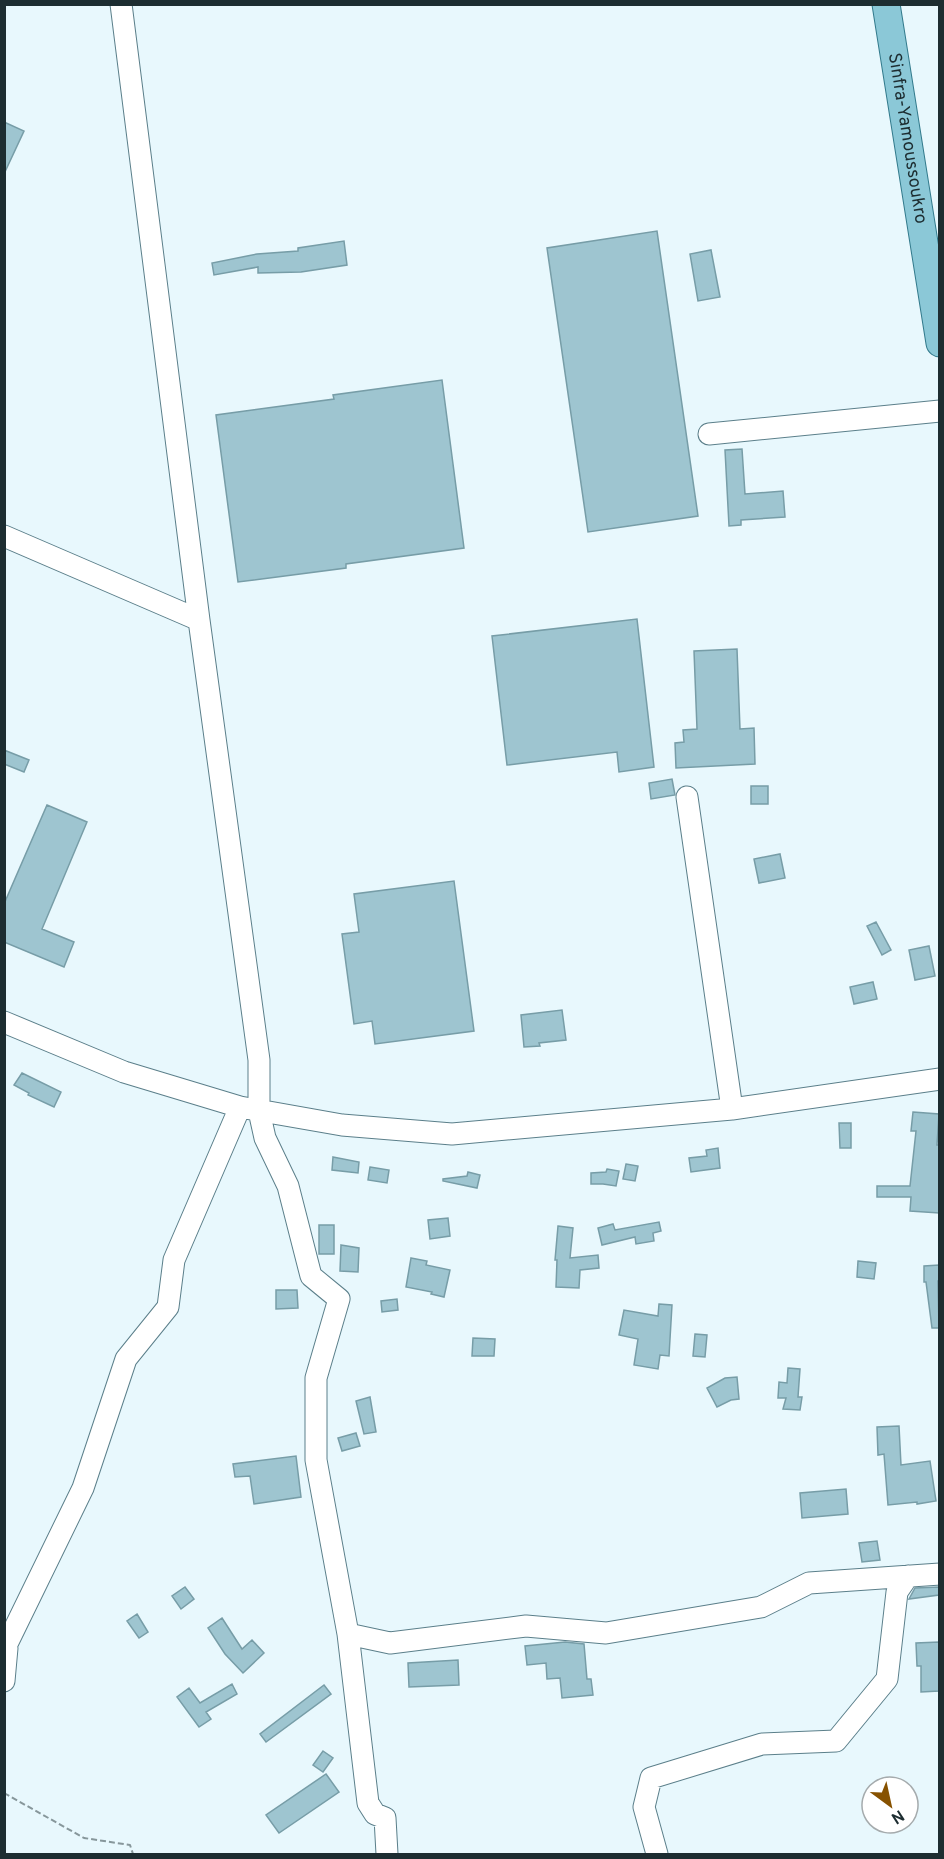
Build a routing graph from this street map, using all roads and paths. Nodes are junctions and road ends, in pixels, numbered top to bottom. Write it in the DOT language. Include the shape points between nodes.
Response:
graph roads {
  1 [pos="120,4"];
  2 [pos="885,4"];
  3 [pos="939,343"];
  4 [pos="939,411"];
  5 [pos="709,434"];
  6 [pos="4,536"];
  7 [pos="199,621"];
  8 [pos="687,797"];
  9 [pos="4,1022"];
  10 [pos="939,1079"];
  11 [pos="250,1109"];
  12 [pos="732,1109"];
  13 [pos="939,1574"];
  14 [pos="908,1576"];
  15 [pos="348,1634"];
  16 [pos="6,1649"];
  17 [pos="4,1681"];
  18 [pos="4,1793"];
  19 [pos="133,1854"];
  20 [pos="387,1854"];
  21 [pos="657,1854"];
  1 -- 7 [label="street"];
  2 -- 3 [label="main road, Sinfra-Yamoussoukro"];
  4 -- 5 [label="street"];
  6 -- 7 [label="street"];
  7 -- 11 [label="street" via="259,1060"];
  8 -- 12 [label="street"];
  9 -- 11 [label="street" via="124,1072"];
  10 -- 12 [label="street"];
  11 -- 12 [label="street" via="342,1125 452,1134"];
  11 -- 15 [label="street" via="288,1186 312,1276 339,1299 315,1378 316,1460"];
  11 -- 16 [label="street" via="174,1260 168,1307 126,1359 83,1488"];
  13 -- 14 [label="street"];
  14 -- 15 [label="street" via="809,1583 761,1607 606,1633 526,1626 390,1643"];
  14 -- 21 [label="street" via="897,1592 887,1679 836,1741 762,1744 651,1778 644,1807"];
  15 -- 20 [label="street" via="368,1803 375,1814 385,1818"];
  16 -- 17 [label="street"];
  18 -- 19 [label="path" via="84,1838 130,1845"];
}
